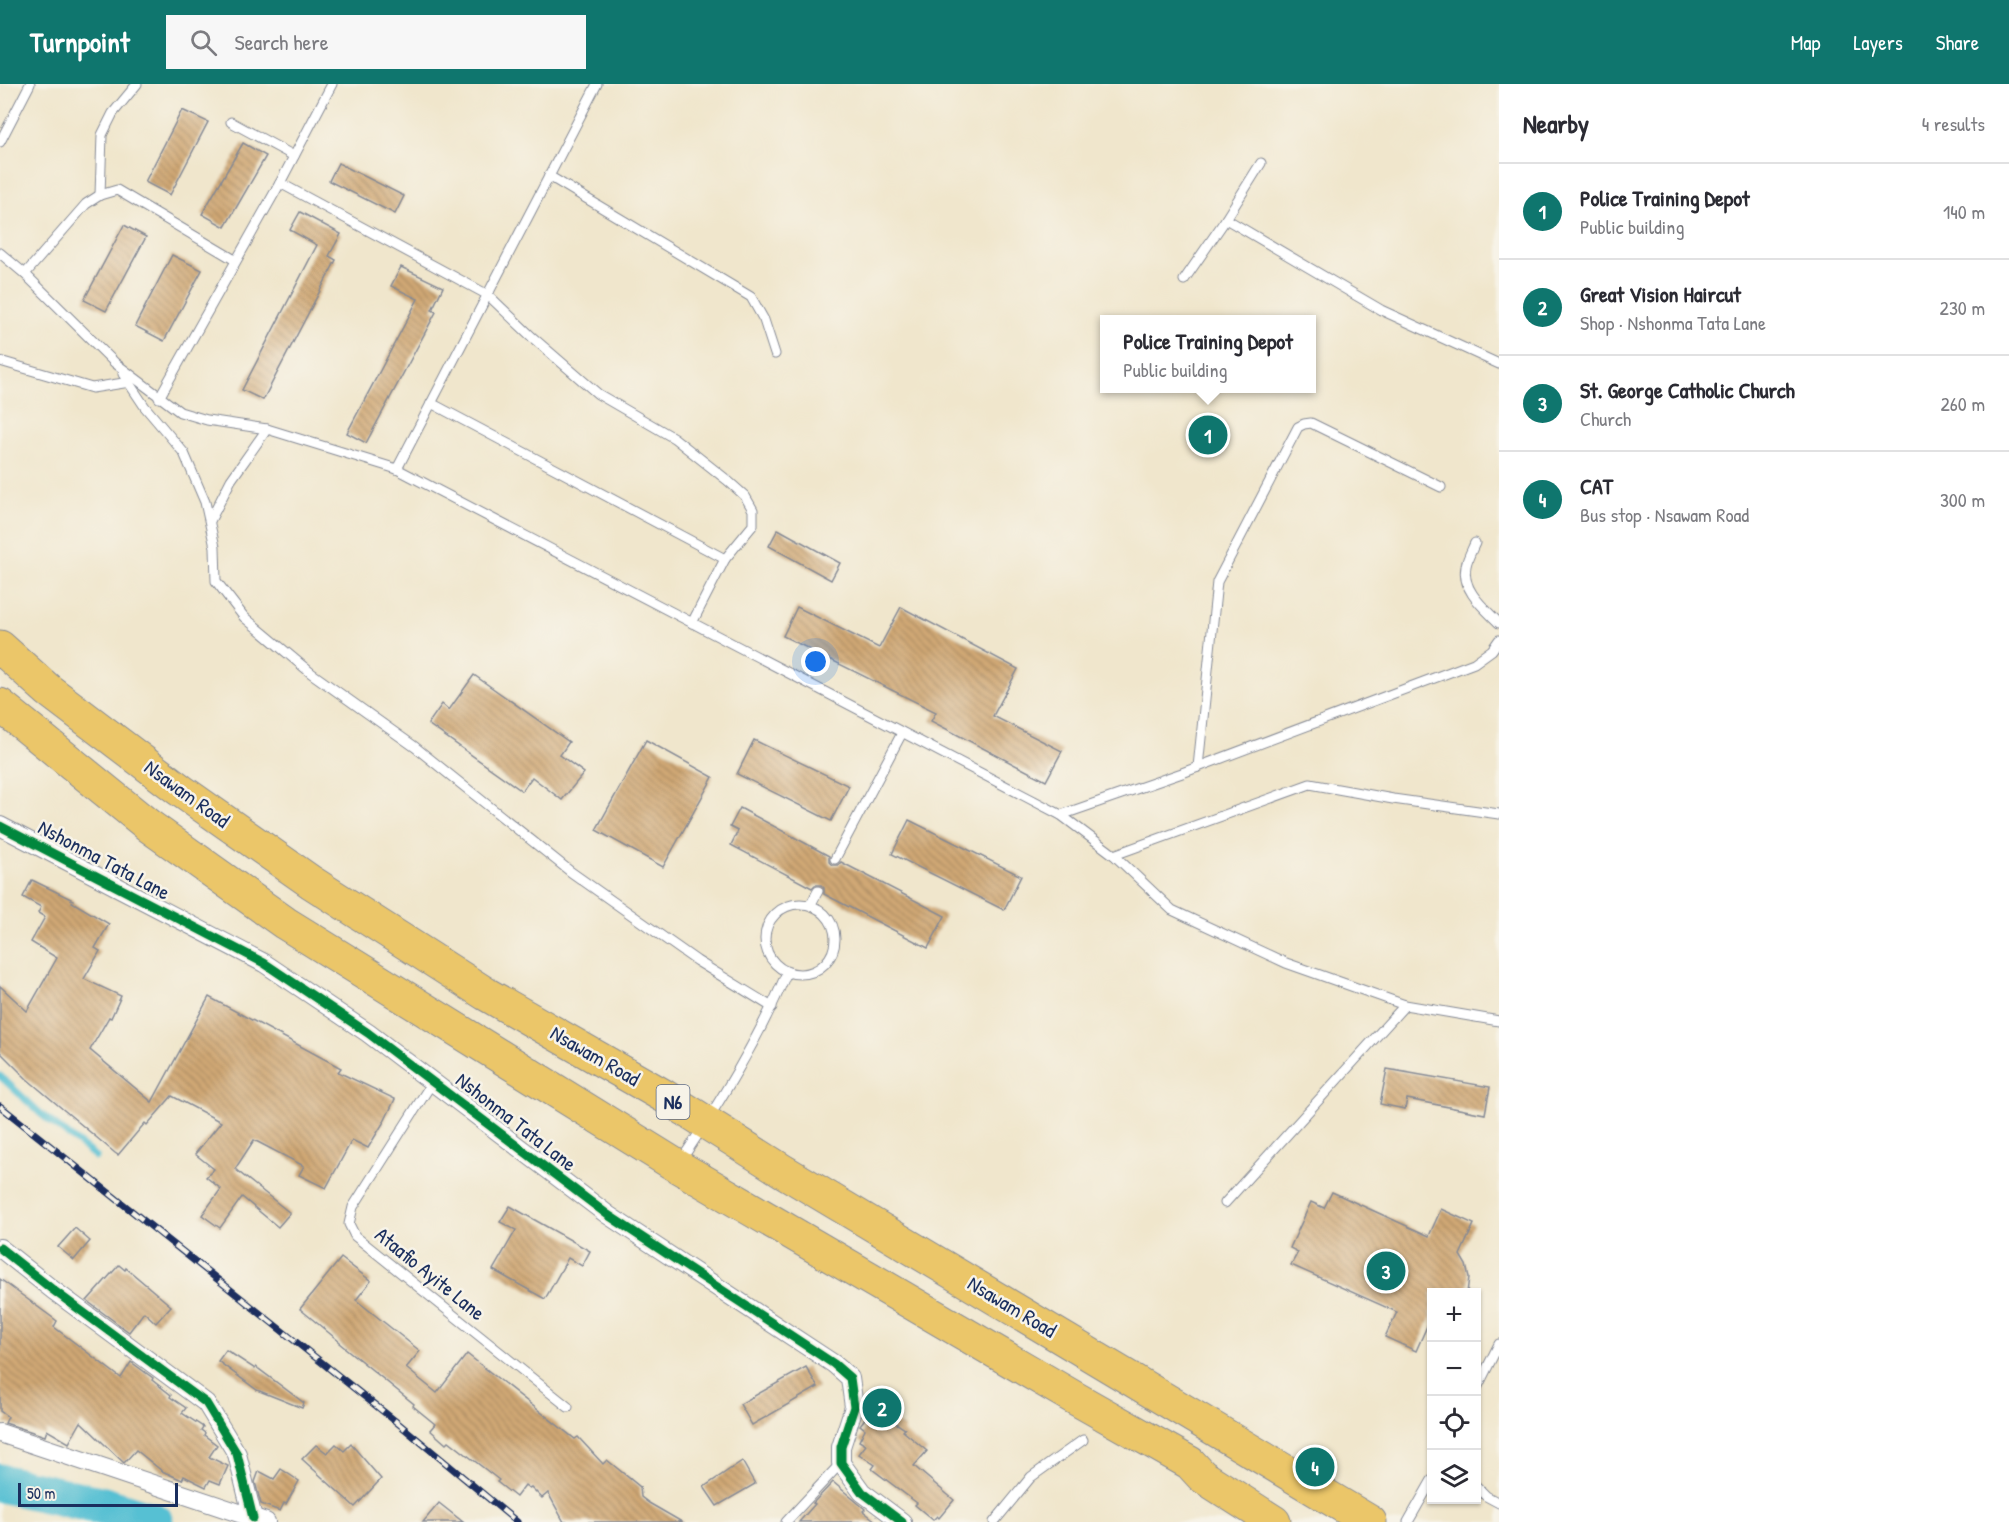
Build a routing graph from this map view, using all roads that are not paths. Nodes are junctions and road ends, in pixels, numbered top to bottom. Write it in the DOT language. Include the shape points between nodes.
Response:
graph roads {
  1 [pos="30,84"];
  2 [pos="137,84"];
  3 [pos="332,84"];
  4 [pos="597,84"];
  5 [pos="231,122"];
  6 [pos="0,142"];
  7 [pos="294,156"];
  8 [pos="1261,163"];
  9 [pos="549,176"];
  10 [pos="280,183"];
  11 [pos="100,195"];
  12 [pos="1226,219"];
  13 [pos="0,253"];
  14 [pos="235,260"];
  15 [pos="25,274"];
  16 [pos="1184,280"];
  17 [pos="488,295"];
  18 [pos="775,354"];
  19 [pos="0,361"];
  20 [pos="115,363"];
  21 [pos="1499,364"];
  22 [pos="130,382"];
  23 [pos="159,398"];
  24 [pos="431,403"];
  25 [pos="267,429"];
  26 [pos="397,469"];
  27 [pos="1441,487"];
  28 [pos="210,521"];
  29 [pos="1475,543"];
  30 [pos="725,559"];
  31 [pos="692,623"];
  32 [pos="1499,623"];
  33 [pos="1499,640"];
  34 [pos="0,647"];
  35 [pos="0,705"];
  36 [pos="902,733"];
  37 [pos="1198,767"];
  38 [pos="1499,814"];
  39 [pos="1061,816"];
  40 [pos="0,826"];
  41 [pos="1114,855"];
  42 [pos="836,859"];
  43 [pos="818,891"];
  44 [pos="811,904"];
  45 [pos="787,972"];
  46 [pos="1405,1005"];
  47 [pos="772,1007"];
  48 [pos="1499,1021"];
  49 [pos="434,1081"];
  50 [pos="706,1122"];
  51 [pos="677,1166"];
  52 [pos="1225,1203"];
  53 [pos="0,1248"];
  54 [pos="1499,1344"];
  55 [pos="1481,1380"];
  56 [pos="568,1407"];
  57 [pos="0,1433"];
  58 [pos="1083,1440"];
  59 [pos="841,1463"];
  60 [pos="1427,1487"];
  61 [pos="1481,1491"];
  62 [pos="1499,1503"];
  63 [pos="260,1520"];
  64 [pos="786,1522"];
  65 [pos="902,1522"];
  66 [pos="994,1522"];
  67 [pos="1274,1522"];
  68 [pos="1370,1522"];
  69 [pos="1408,1522"];
  1 -- 6 [label="lane"];
  2 -- 11 [label="lane" via="112,113 102,135"];
  3 -- 7 [label="lane"];
  4 -- 9 [label="lane"];
  5 -- 7 [label="lane"];
  7 -- 10 [label="lane"];
  8 -- 12 [label="lane"];
  9 -- 17 [label="lane"];
  9 -- 18 [label="lane" via="751,297 764,320"];
  10 -- 14 [label="lane"];
  10 -- 17 [label="lane"];
  11 -- 14 [label="lane" via="117,190"];
  11 -- 15 [label="lane" via="86,204"];
  12 -- 16 [label="lane"];
  12 -- 21 [label="lane" via="1381,310"];
  13 -- 15 [label="lane"];
  14 -- 23 [label="lane"];
  15 -- 20 [label="lane"];
  17 -- 24 [label="lane"];
  17 -- 30 [label="lane" via="597,394 674,438 745,496 753,510 753,525"];
  19 -- 22 [label="lane" via="92,388"];
  20 -- 22 [label="lane"];
  20 -- 23 [label="lane"];
  22 -- 28 [label="lane" via="145,407 184,453 206,502"];
  23 -- 25 [label="lane" via="180,412 207,420"];
  24 -- 26 [label="lane"];
  24 -- 30 [label="lane"];
  25 -- 26 [label="lane"];
  25 -- 28 [label="lane" via="231,480"];
  26 -- 31 [label="lane"];
  27 -- 37 [label="lane" via="1311,423 1298,427 1217,582"];
  28 -- 47 [label="lane" via="216,581 244,616 311,673 415,747 571,872 698,962"];
  29 -- 32 [label="lane" via="1466,566 1467,585"];
  30 -- 31 [label="lane"];
  31 -- 36 [label="lane"];
  33 -- 37 [label="lane" via="1474,663"];
  34 -- 50 [label="highway, Nsawam Road / N6" via="48,690 180,790 311,882 486,993"];
  35 -- 51 [label="highway, N6" via="149,826 285,923"];
  36 -- 39 [label="lane"];
  36 -- 42 [label="lane"];
  37 -- 39 [label="lane"];
  38 -- 41 [label="lane" via="1310,784"];
  39 -- 41 [label="lane"];
  40 -- 49 [label="street, Nshonma Tata Lane" via="264,963"];
  41 -- 46 [label="lane" via="1172,910 1286,963"];
  43 -- 44 [label="lane"];
  44 -- 45 [label="lane" via="781,909 770,920 765,935 766,951 774,964"];
  44 -- 45 [label="lane" via="827,915 836,932 835,951 824,967 806,975"];
  45 -- 47 [label="lane"];
  46 -- 48 [label="lane"];
  46 -- 52 [label="lane"];
  47 -- 50 [label="lane"];
  49 -- 56 [label="lane, Ataafio Ayite Lane" via="353,1207 349,1224 355,1236"];
  49 -- 59 [label="street, Nshonma Tata Lane" via="608,1215 850,1378 854,1407 841,1447"];
  50 -- 51 [label="lane"];
  50 -- 68 [label="highway, Nsawam Road / N6"];
  51 -- 67 [label="highway, N6" via="1190,1462 1202,1476"];
  53 -- 63 [label="street" via="206,1403 237,1454"];
  54 -- 55 [label="lane"];
  57 -- 63 [label="street"];
  58 -- 66 [label="lane" via="1031,1477"];
  59 -- 64 [label="lane"];
  59 -- 65 [label="street" via="862,1492"];
  60 -- 69 [label="lane"];
  61 -- 62 [label="lane"];
}
